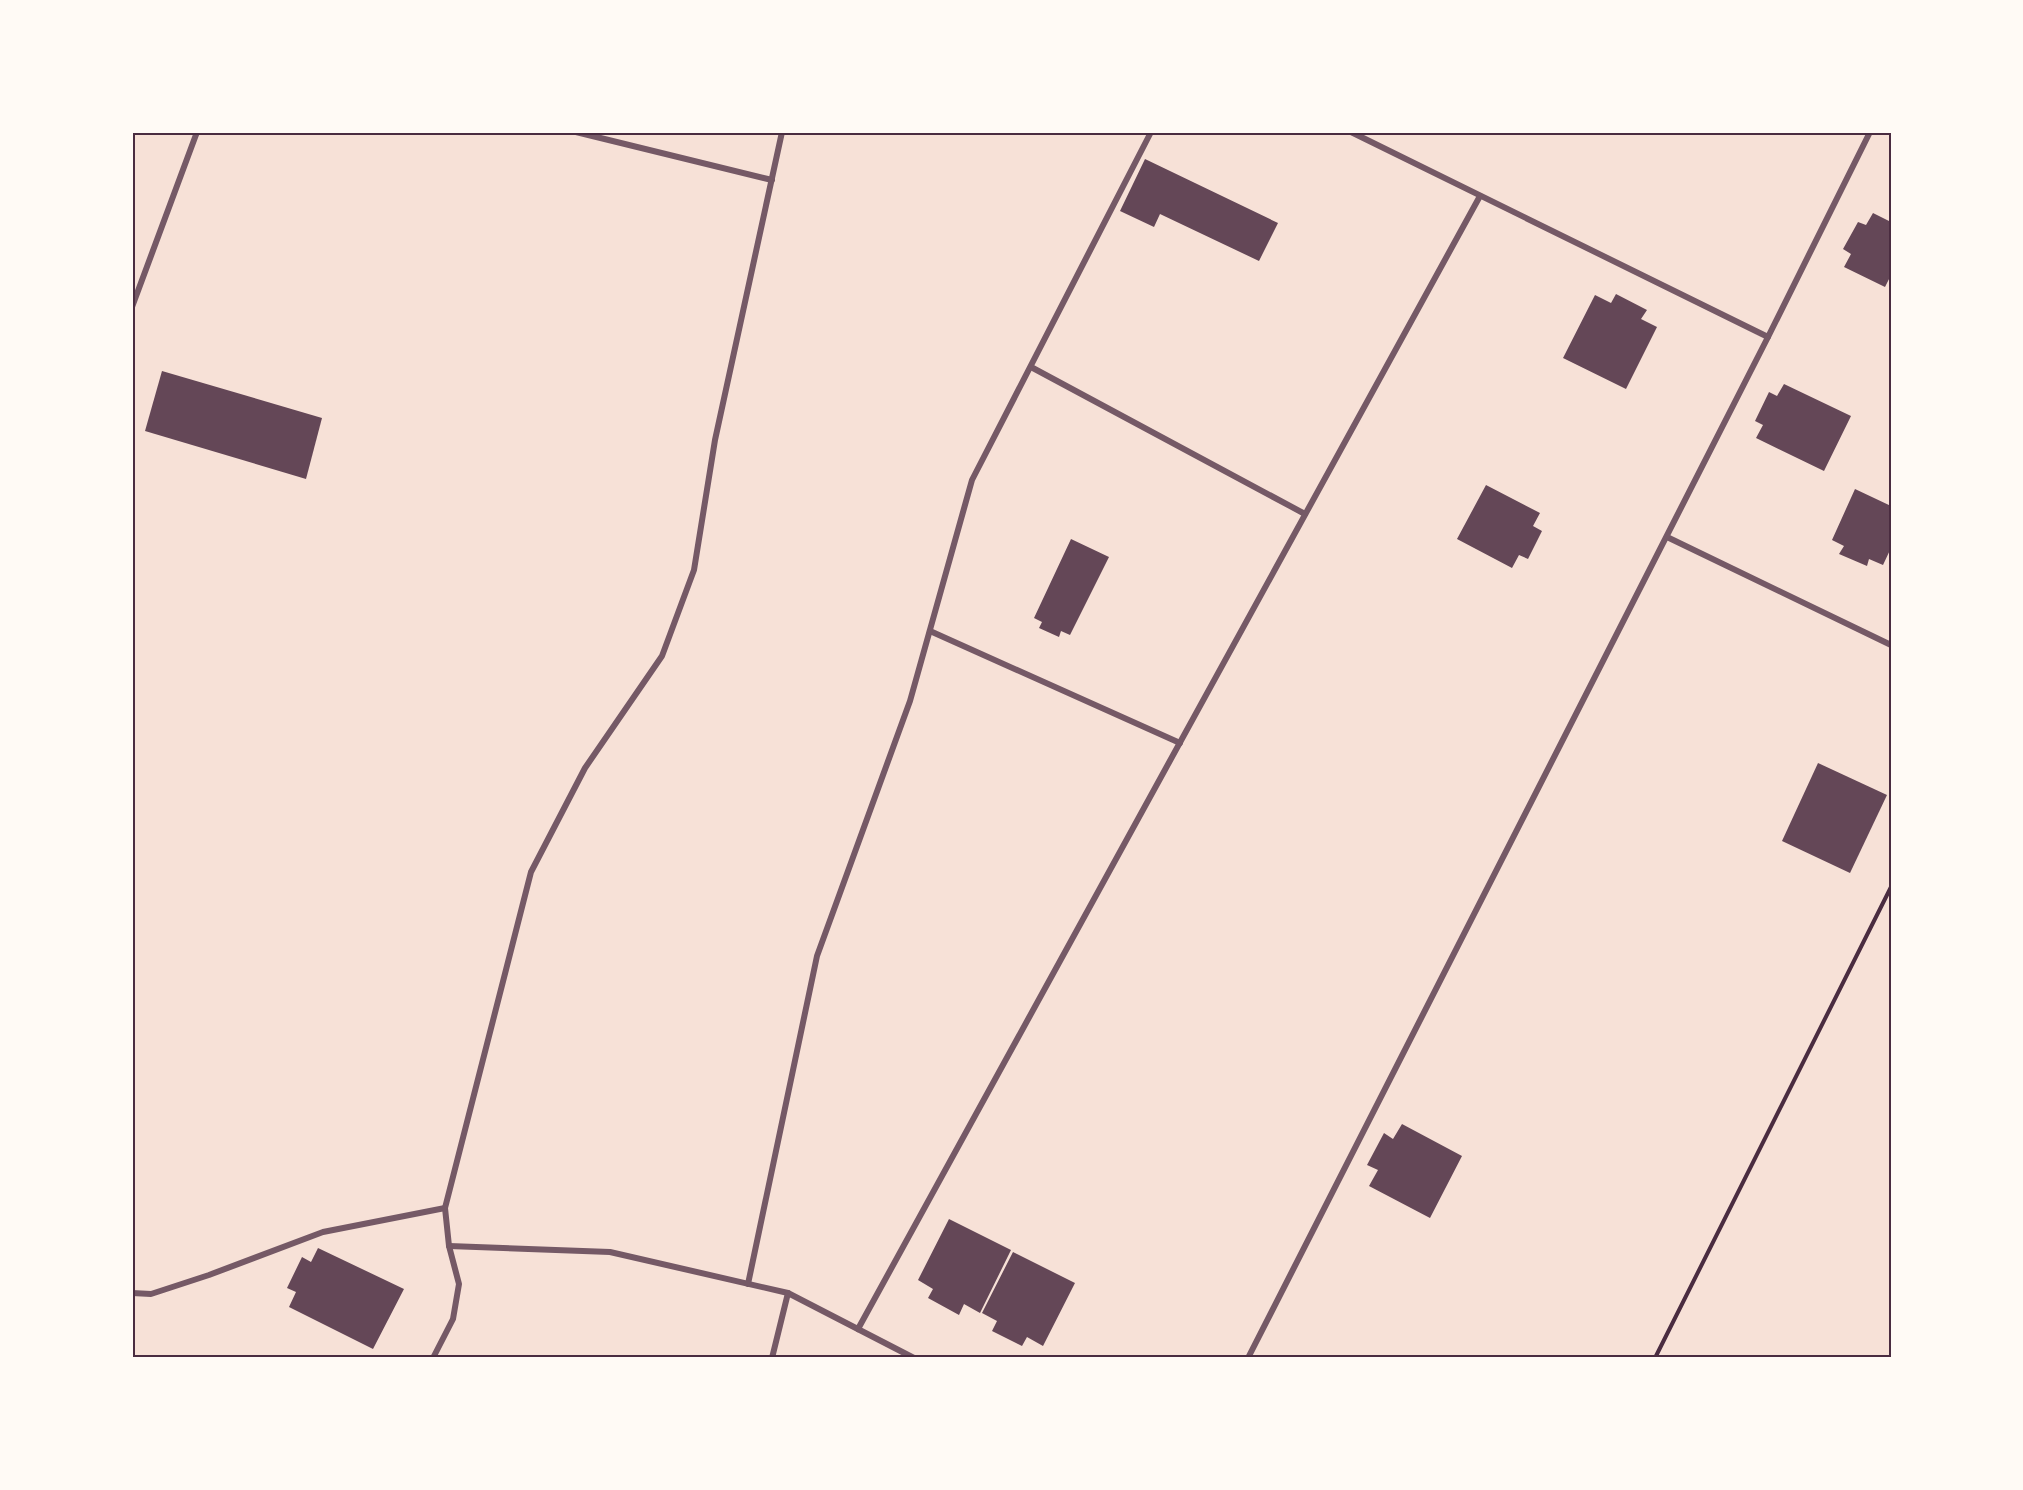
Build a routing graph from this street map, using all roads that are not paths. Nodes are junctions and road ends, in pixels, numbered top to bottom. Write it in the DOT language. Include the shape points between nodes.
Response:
graph roads {
  1 [pos="197,132"];
  2 [pos="576,132"];
  3 [pos="783,132"];
  4 [pos="1152,132"];
  5 [pos="1351,132"];
  6 [pos="1870,132"];
  7 [pos="772,180"];
  8 [pos="1480,196"];
  9 [pos="132,307"];
  10 [pos="1768,337"];
  11 [pos="1031,367"];
  12 [pos="1305,514"];
  13 [pos="1666,537"];
  14 [pos="930,631"];
  15 [pos="1891,645"];
  16 [pos="1180,743"];
  17 [pos="445,1208"];
  18 [pos="449,1246"];
  19 [pos="748,1284"];
  20 [pos="132,1293"];
  21 [pos="788,1293"];
  22 [pos="858,1329"];
  23 [pos="433,1358"];
  24 [pos="772,1358"];
  25 [pos="914,1358"];
  26 [pos="1248,1358"];
  1 -- 9 [label="street"];
  2 -- 7 [label="street"];
  3 -- 7 [label="street"];
  4 -- 11 [label="street"];
  5 -- 8 [label="street"];
  6 -- 10 [label="street"];
  7 -- 17 [label="street" via="715,440 694,570 662,656 585,768 531,872"];
  8 -- 10 [label="street"];
  8 -- 12 [label="street"];
  10 -- 13 [label="street"];
  11 -- 12 [label="street"];
  11 -- 14 [label="street" via="972,480"];
  12 -- 16 [label="street"];
  13 -- 15 [label="street"];
  13 -- 26 [label="street"];
  14 -- 16 [label="street"];
  14 -- 19 [label="street" via="910,701 818,956"];
  16 -- 22 [label="street"];
  17 -- 18 [label="street"];
  17 -- 20 [label="street" via="323,1232 151,1294"];
  18 -- 19 [label="street" via="610,1252"];
  18 -- 23 [label="street" via="459,1284 453,1319"];
  19 -- 21 [label="street"];
  21 -- 22 [label="street"];
  21 -- 24 [label="street"];
  22 -- 25 [label="street"];
}
